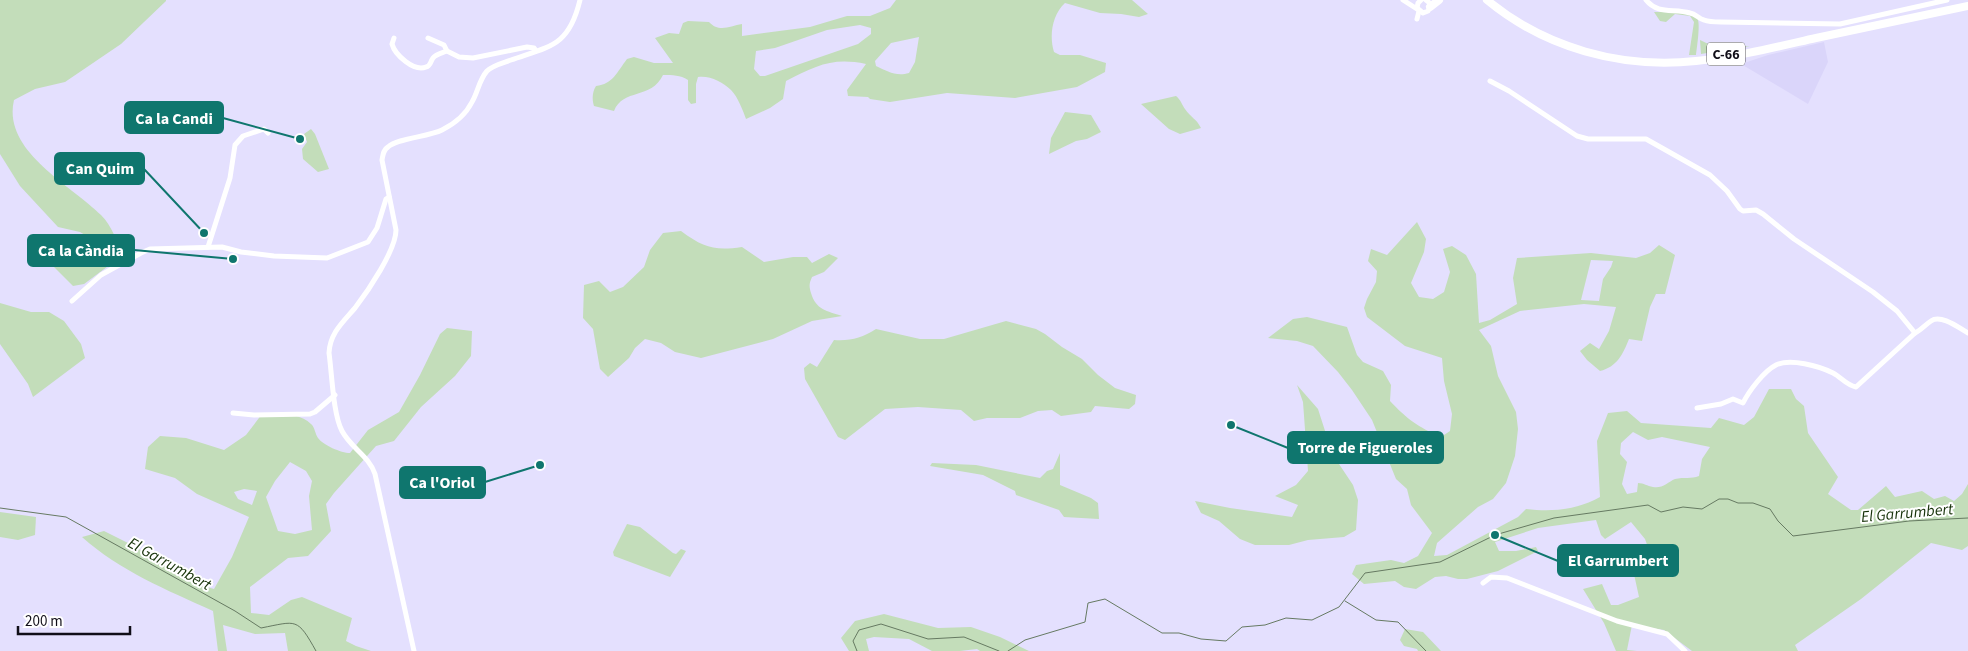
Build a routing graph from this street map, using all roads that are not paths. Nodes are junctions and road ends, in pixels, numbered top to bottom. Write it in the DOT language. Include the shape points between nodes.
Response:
graph roads {
  1 [pos="580,0"];
  2 [pos="1403,0"];
  3 [pos="1439,0"];
  4 [pos="1481,0"];
  5 [pos="1487,0"];
  6 [pos="1493,0"];
  7 [pos="1646,0"];
  8 [pos="1947,0"];
  9 [pos="1420,1"];
  10 [pos="1968,2"];
  11 [pos="1409,3"];
  12 [pos="1968,6"];
  13 [pos="1427,7"];
  14 [pos="1418,10"];
  15 [pos="1500,11"];
  16 [pos="394,38"];
  17 [pos="428,38"];
  18 [pos="536,51"];
  19 [pos="449,52"];
  20 [pos="1490,81"];
  21 [pos="268,133"];
  22 [pos="389,197"];
  23 [pos="208,246"];
  24 [pos="72,301"];
  25 [pos="1914,333"];
  26 [pos="1968,333"];
  27 [pos="335,395"];
  28 [pos="1697,408"];
  29 [pos="233,413"];
  30 [pos="1483,583"];
  31 [pos="414,651"];
  32 [pos="1685,651"];
  1 -- 18 [label="street" via="566,36"];
  2 -- 11 [label="street"];
  3 -- 13 [label="highway"];
  4 -- 15 [label="highway"];
  5 -- 15 [label="highway, C-66"];
  6 -- 10 [label="highway, C-66" via="1526,23 1563,41 1610,54 1662,60 1726,54"];
  7 -- 8 [label="street" via="1655,9 1683,11 1704,20 1840,24"];
  9 -- 11 [label="street"];
  9 -- 14 [label="street"];
  11 -- 14 [label="street"];
  12 -- 15 [label="highway, C-66" via="1726,57 1662,63 1609,58 1574,48 1534,32"];
  13 -- 14 [label="street"];
  13 -- 14 [label="street" via="1419,20"];
  16 -- 19 [label="street" via="392,44 397,56 420,68 426,68 434,57"];
  17 -- 19 [label="street" via="444,45"];
  18 -- 19 [label="street" via="527,47 466,58"];
  18 -- 22 [label="street" via="488,70 467,111 443,130 387,147 382,160"];
  20 -- 25 [label="street" via="1577,136 1646,140 1710,175 1743,211 1756,210 1873,292 1897,312"];
  21 -- 23 [label="street" via="264,129 243,136 236,145 230,178"];
  22 -- 23 [label="street" via="368,242 327,258 274,256"];
  22 -- 27 [label="street" via="396,230 393,246 330,343"];
  23 -- 24 [label="street" via="164,248 140,253 101,274"];
  25 -- 26 [label="street" via="1936,319"];
  25 -- 28 [label="street" via="1856,387 1832,372 1791,362 1777,364 1751,390 1743,403 1733,399"];
  27 -- 29 [label="street" via="310,414"];
  27 -- 31 [label="street" via="341,429 372,465 375,474"];
  30 -- 32 [label="street" via="1491,577 1507,578 1617,621 1667,634"];
}
